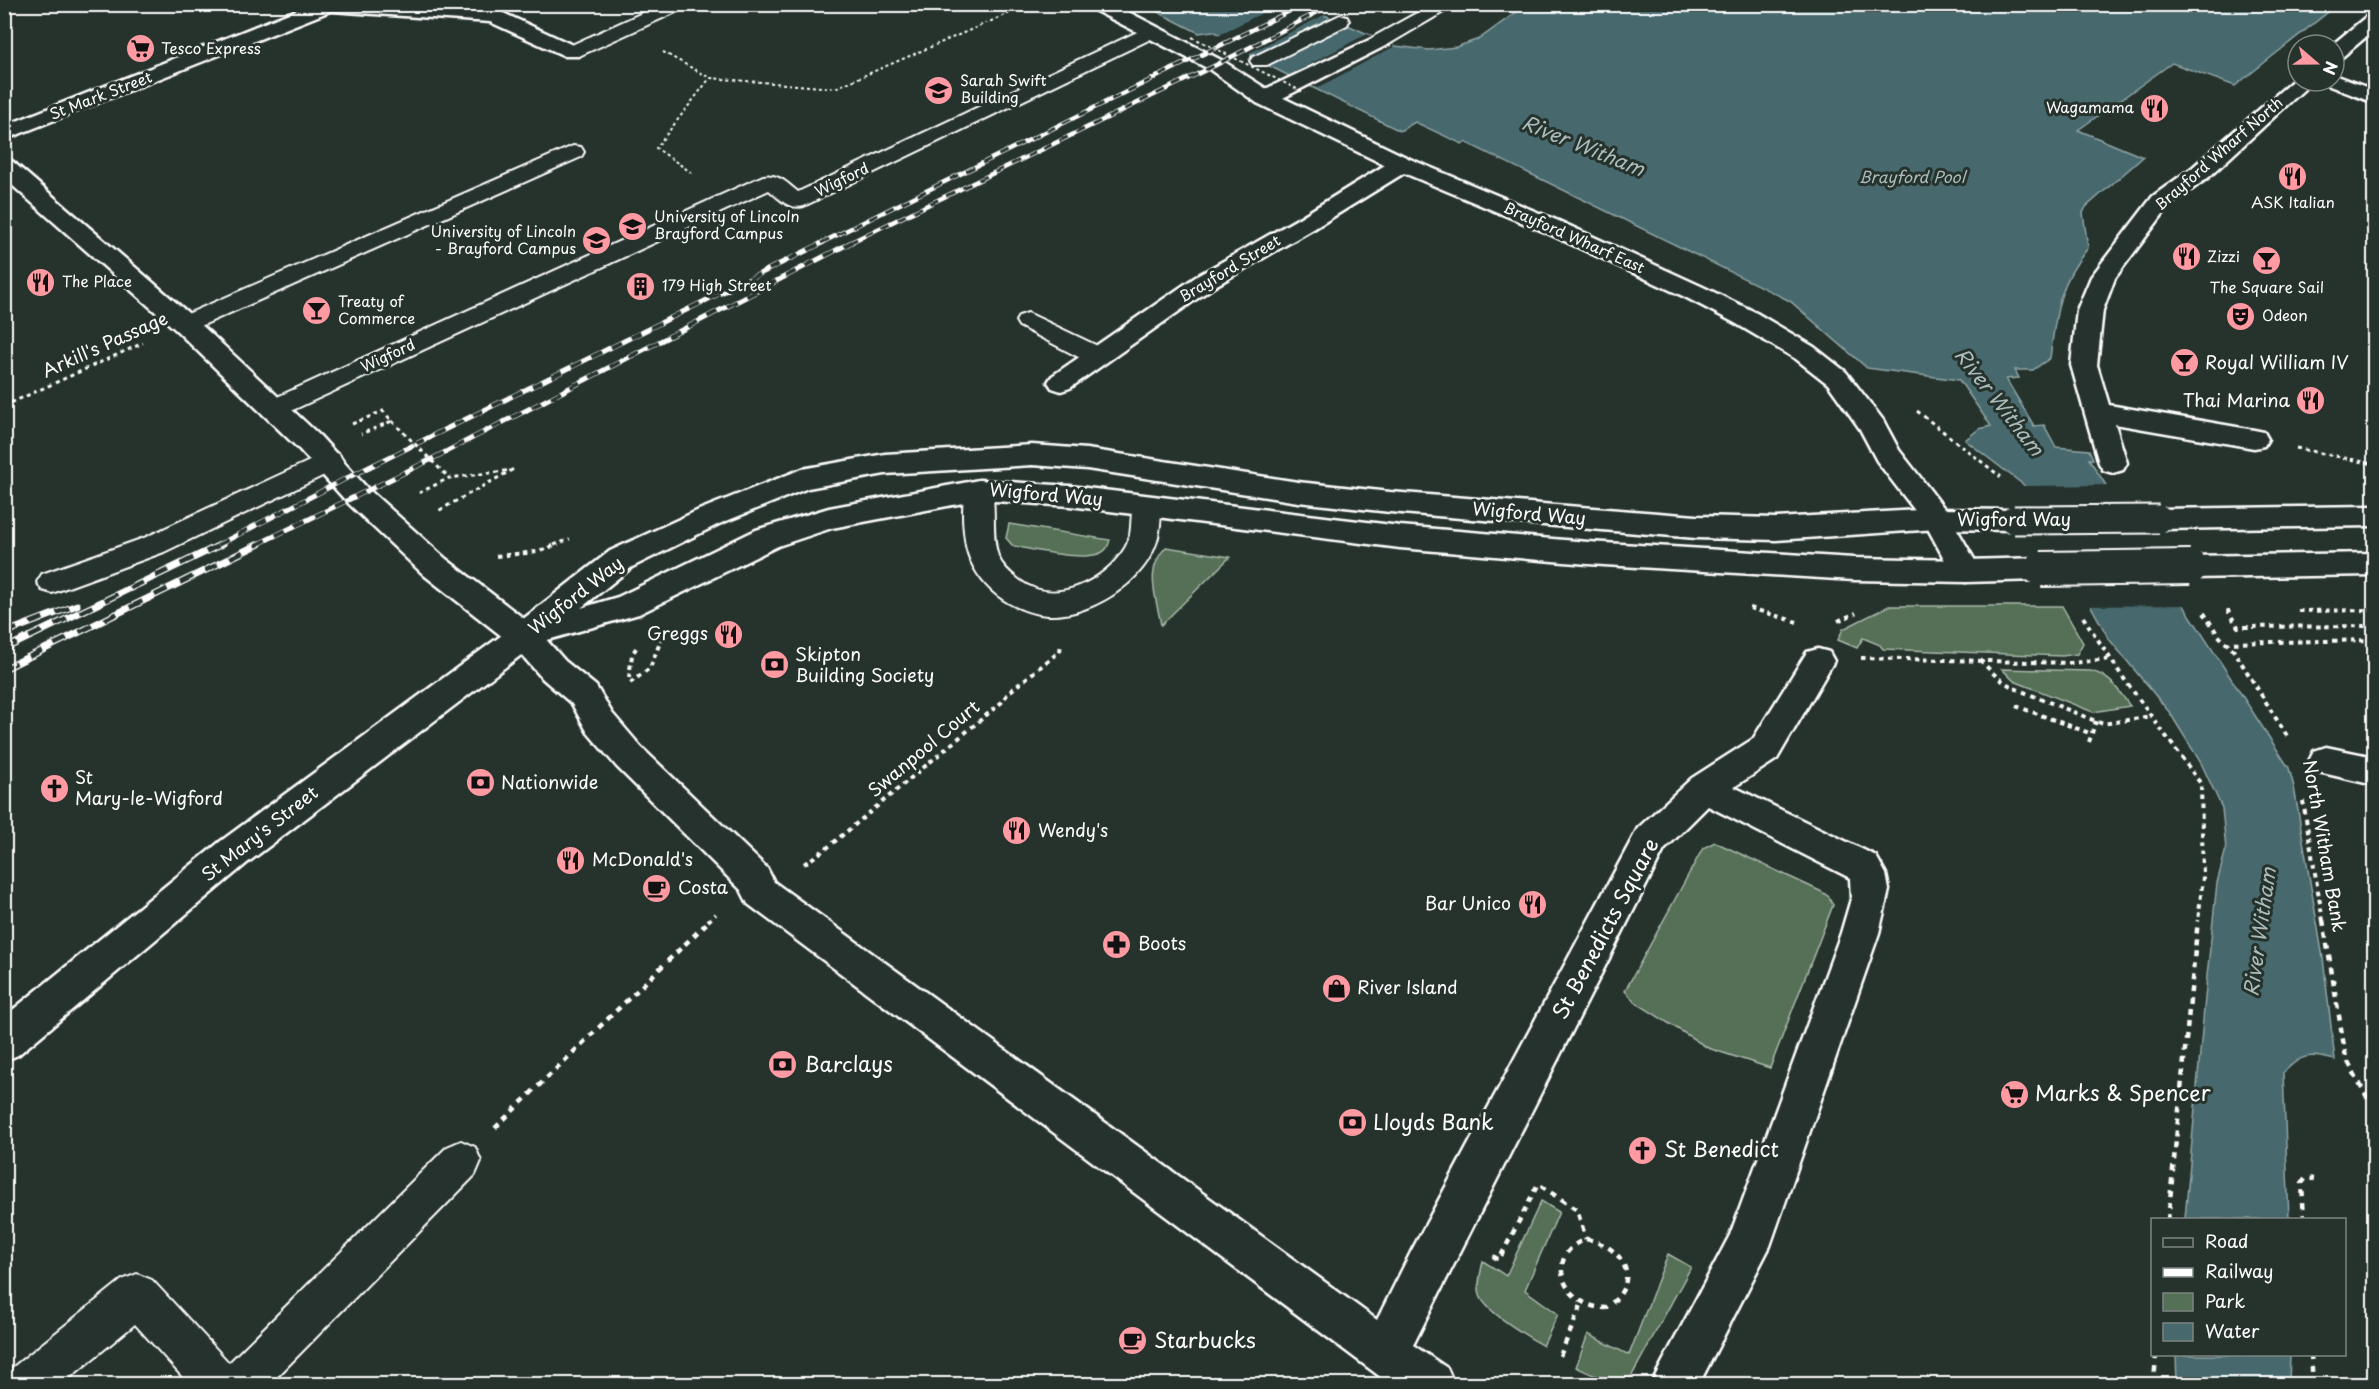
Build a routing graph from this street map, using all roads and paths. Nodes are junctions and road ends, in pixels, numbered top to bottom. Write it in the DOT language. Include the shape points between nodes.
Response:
graph roads {
  1 [pos="678,4"];
  2 [pos="1031,4"];
  3 [pos="1097,4"];
  4 [pos="1448,4"];
  5 [pos="331,5"];
  6 [pos="2374,20"];
  7 [pos="1340,21"];
  8 [pos="622,29"];
  9 [pos="1150,32"];
  10 [pos="1192,37"];
  11 [pos="1382,40"];
  12 [pos="2346,44"];
  13 [pos="572,52"];
  14 [pos="1260,61"];
  15 [pos="710,78"];
  16 [pos="2346,86"];
  17 [pos="1303,87"];
  18 [pos="2290,93"];
  19 [pos="2374,97"];
  20 [pos="1265,98"];
  21 [pos="4,134"];
  22 [pos="573,152"];
  23 [pos="1402,164"];
  24 [pos="4,166"];
  25 [pos="730,200"];
  26 [pos="1028,321"];
  27 [pos="185,324"];
  28 [pos="1097,356"];
  29 [pos="1061,382"];
  30 [pos="4,406"];
  31 [pos="273,409"];
  32 [pos="2100,412"];
  33 [pos="392,421"];
  34 [pos="2254,439"];
  35 [pos="329,461"];
  36 [pos="2113,463"];
  37 [pos="2374,464"];
  38 [pos="979,489"];
  39 [pos="1146,506"];
  40 [pos="2374,516"];
  41 [pos="1937,519"];
  42 [pos="398,533"];
  43 [pos="571,539"];
  44 [pos="513,553"];
  45 [pos="2374,564"];
  46 [pos="1966,571"];
  47 [pos="52,582"];
  48 [pos="1069,602"];
  49 [pos="2200,605"];
  50 [pos="1862,610"];
  51 [pos="2374,610"];
  52 [pos="1756,611"];
  53 [pos="2239,611"];
  54 [pos="2295,611"];
  55 [pos="1805,625"];
  56 [pos="2374,626"];
  57 [pos="524,636"];
  58 [pos="2374,640"];
  59 [pos="2225,643"];
  60 [pos="2110,659"];
  61 [pos="1979,660"];
  62 [pos="1818,661"];
  63 [pos="2016,706"];
  64 [pos="2151,716"];
  65 [pos="2096,721"];
  66 [pos="2092,734"];
  67 [pos="2089,742"];
  68 [pos="2292,747"];
  69 [pos="2326,761"];
  70 [pos="2374,771"];
  71 [pos="2200,784"];
  72 [pos="1704,788"];
  73 [pos="2303,800"];
  74 [pos="758,886"];
  75 [pos="4,1042"];
  76 [pos="2374,1110"];
  77 [pos="461,1161"];
  78 [pos="2314,1179"];
  79 [pos="2168,1218"];
  80 [pos="2304,1218"];
  81 [pos="1586,1239"];
  82 [pos="1488,1253"];
  83 [pos="1582,1303"];
  84 [pos="1385,1354"];
  85 [pos="1560,1356"];
  86 [pos="2156,1356"];
  87 [pos="2311,1356"];
  88 [pos="28,1384"];
  89 [pos="218,1384"];
  90 [pos="239,1384"];
  91 [pos="1431,1384"];
  92 [pos="1674,1384"];
  93 [pos="2154,1384"];
  94 [pos="2313,1384"];
  1 -- 8 [label="lane"];
  2 -- 15 [label="path" via="835,88"];
  3 -- 9 [label="street, Brayford Wharf East"];
  4 -- 11 [label="lane"];
  5 -- 13 [label="street" via="494,16"];
  5 -- 21 [label="street, St Mark Street"];
  6 -- 12 [label="street"];
  7 -- 14 [label="lane"];
  8 -- 13 [label="lane"];
  8 -- 15 [label="path"];
  9 -- 20 [label="street, Brayford Wharf East" via="1216,65"];
  9 -- 25 [label="lane, Wigford" via="796,201 771,181"];
  10 -- 17 [label="path, bridge"];
  11 -- 17 [label="street"];
  15 -- 25 [label="path" via="656,148"];
  16 -- 19 [label="street"];
  17 -- 20 [label="street"];
  18 -- 32 [label="street, Brayford Wharf North" via="2201,172 2161,201 2103,277 2090,310 2084,365"];
  20 -- 23 [label="street, Brayford Wharf East"];
  22 -- 27 [label="lane"];
  23 -- 28 [label="street, Brayford Street" via="1206,281"];
  23 -- 41 [label="street, Brayford Wharf East" via="1694,292 1804,353 1837,378 1873,426 1904,478"];
  24 -- 27 [label="street"];
  25 -- 31 [label="lane, Wigford"];
  26 -- 28 [label="lane"];
  27 -- 30 [label="path, Arkill's Passage"];
  27 -- 31 [label="street"];
  28 -- 29 [label="street, Brayford Street"];
  31 -- 35 [label="street"];
  32 -- 34 [label="street"];
  32 -- 36 [label="street, Brayford Wharf North"];
  33 -- 42 [label="path, bridge" via="449,478 512,470"];
  34 -- 37 [label="path"];
  35 -- 42 [label="street" via="357,495"];
  35 -- 47 [label="lane" via="154,545"];
  38 -- 39 [label="street, Wigford Way"];
  38 -- 48 [label="lane" via="978,531 987,564 1009,591 1054,605"];
  38 -- 57 [label="street, Wigford Way" via="829,518 777,534 628,606"];
  39 -- 46 [label="street, Wigford Way" via="1400,537 1588,553 1854,569"];
  39 -- 48 [label="lane" via="1146,532 1129,566 1082,600"];
  40 -- 41 [label="street, Wigford Way, bridge"];
  41 -- 46 [label="street, Brayford Wharf East"];
  41 -- 57 [label="street, Wigford Way" via="1731,529 1298,492 1087,459 1032,455 885,464 802,479 670,535 621,559"];
  42 -- 57 [label="street"];
  43 -- 44 [label="path" via="537,552"];
  45 -- 46 [label="street, Wigford Way, bridge"];
  48 -- 74 [label="path, Swanpool Court" via="1060,651 827,848"];
  49 -- 59 [label="path, North Witham Bank"];
  50 -- 62 [label="path" via="1835,623"];
  51 -- 54 [label="path"];
  52 -- 55 [label="path"];
  53 -- 56 [label="path" via="2228,612 2238,627"];
  57 -- 74 [label="street" via="554,670 584,695 600,723 629,758"];
  57 -- 75 [label="street, St Mary's Street" via="234,852"];
  58 -- 59 [label="path"];
  59 -- 68 [label="path, North Witham Bank" via="2234,651"];
  60 -- 61 [label="path" via="2071,663"];
  61 -- 62 [label="path" via="1882,657"];
  61 -- 65 [label="path" via="2014,688"];
  62 -- 72 [label="street, St Benedicts Square" via="1765,749"];
  63 -- 66 [label="path"];
  64 -- 65 [label="path" via="2103,724"];
  65 -- 66 [label="path"];
  66 -- 67 [label="path"];
  69 -- 70 [label="street"];
  71 -- 79 [label="path" via="2203,877"];
  72 -- 84 [label="street, St Benedicts Square" via="1651,839"];
  72 -- 92 [label="street" via="1863,867 1872,885 1860,933 1748,1246"];
  73 -- 76 [label="path, North Witham Bank" via="2346,1058"];
  74 -- 77 [label="path, Swanpool Court"];
  74 -- 84 [label="street"];
  77 -- 90 [label="lane"];
  78 -- 80 [label="path" via="2306,1178 2302,1183"];
  81 -- 82 [label="path" via="1577,1210 1538,1184 1499,1260"];
  81 -- 83 [label="path" via="1568,1247 1561,1265 1567,1286"];
  81 -- 83 [label="path" via="1597,1240 1617,1253 1628,1275 1623,1297 1605,1308"];
  83 -- 85 [label="path"];
  84 -- 91 [label="street"];
  86 -- 93 [label="path"];
  87 -- 94 [label="path"];
  88 -- 89 [label="lane" via="137,1294"];
}
